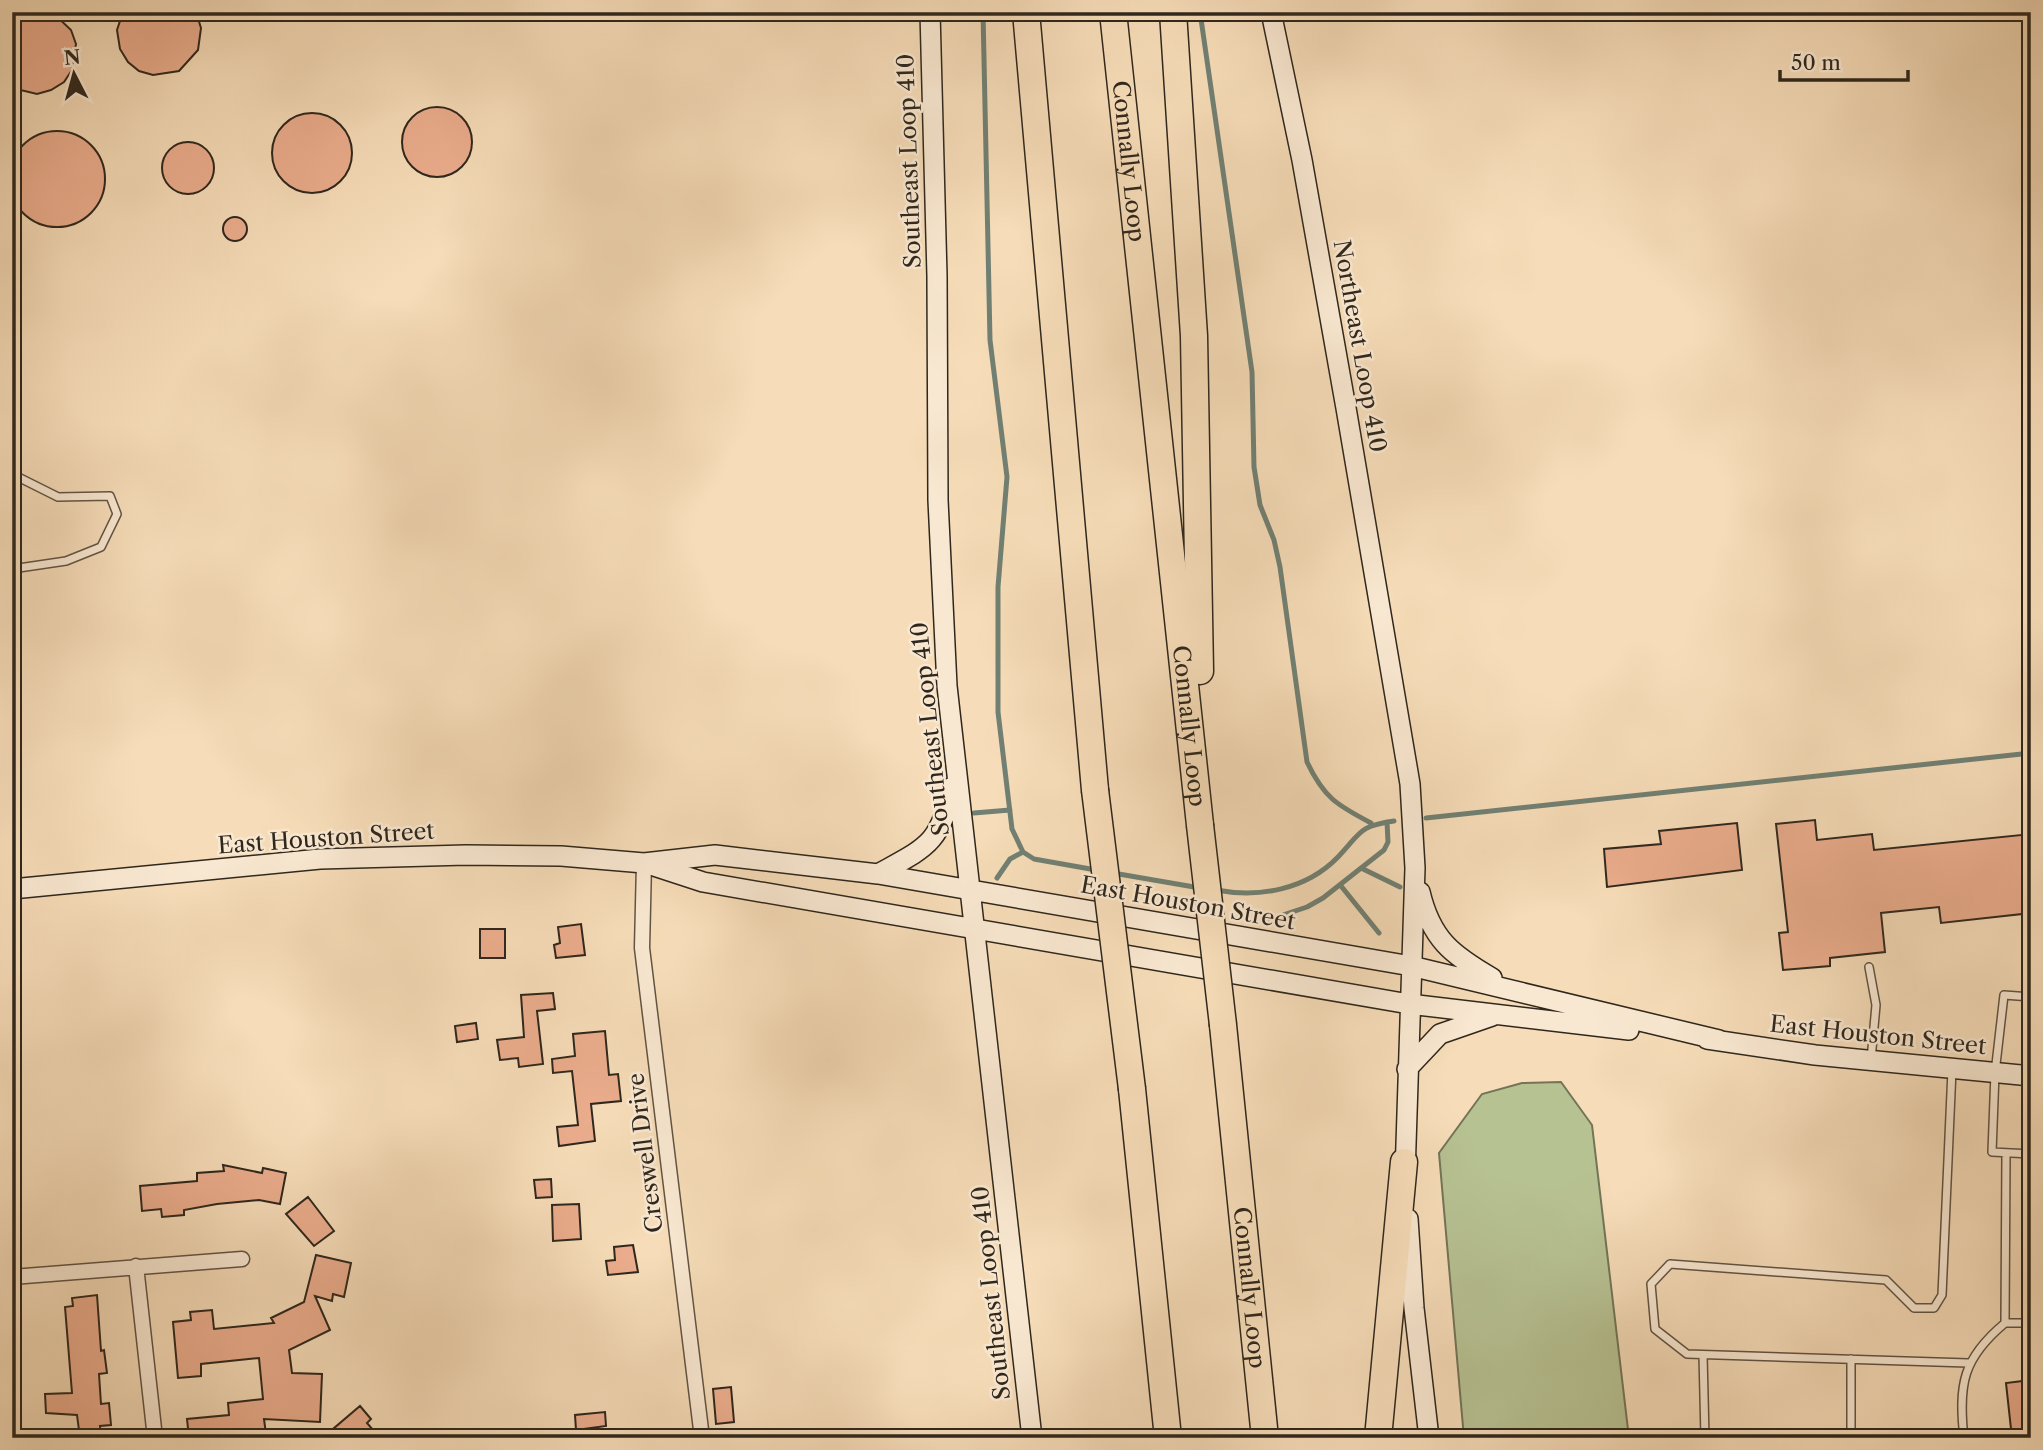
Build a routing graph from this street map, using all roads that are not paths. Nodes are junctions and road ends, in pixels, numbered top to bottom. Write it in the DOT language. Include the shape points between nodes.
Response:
graph roads {
  1 [pos="930,12"];
  2 [pos="1010,12"];
  3 [pos="1026,12"];
  4 [pos="1113,12"];
  5 [pos="1173,12"];
  6 [pos="1271,12"];
  7 [pos="1041,175"];
  8 [pos="12,474"];
  9 [pos="12,569"];
  10 [pos="1188,702"];
  11 [pos="955,776"];
  12 [pos="644,863"];
  13 [pos="1415,869"];
  14 [pos="878,874"];
  15 [pos="12,890"];
  16 [pos="972,891"];
  17 [pos="974,927"];
  18 [pos="1411,966"];
  19 [pos="1869,967"];
  20 [pos="1514,991"];
  21 [pos="2031,997"];
  22 [pos="1409,1003"];
  23 [pos="1499,1014"];
  24 [pos="1719,1041"];
  25 [pos="1871,1061"];
  26 [pos="1407,1069"];
  27 [pos="1952,1069"];
  28 [pos="1995,1073"];
  29 [pos="2031,1076"];
  30 [pos="2006,1153"];
  31 [pos="2031,1154"];
  32 [pos="1404,1162"];
  33 [pos="242,1259"];
  34 [pos="136,1266"];
  35 [pos="12,1277"];
  36 [pos="2005,1323"];
  37 [pos="2031,1323"];
  38 [pos="1703,1355"];
  39 [pos="1851,1359"];
  40 [pos="1968,1363"];
  41 [pos="155,1438"];
  42 [pos="702,1438"];
  43 [pos="1032,1438"];
  44 [pos="1168,1438"];
  45 [pos="1265,1438"];
  46 [pos="1378,1438"];
  47 [pos="1430,1438"];
  48 [pos="1705,1438"];
  49 [pos="1851,1438"];
  50 [pos="1964,1438"];
  1 -- 11 [label="main road, Southeast Loop 410" via="938,500"];
  2 -- 7 [label="highway"];
  3 -- 7 [label="highway"];
  4 -- 10 [label="highway, Connally Loop"];
  5 -- 10 [label="highway" via="1194,336 1198,494 1200,671"];
  6 -- 13 [label="main road, Northeast Loop 410" via="1395,689 1410,784"];
  7 -- 44 [label="highway, bridge" via="1095,790"];
  8 -- 9 [label="lane" via="58,497 110,496 117,514 101,547 66,561"];
  10 -- 45 [label="highway, Connally Loop, bridge"];
  11 -- 14 [label="main road" via="945,821 926,846"];
  11 -- 16 [label="main road, Southeast Loop 410"];
  12 -- 14 [label="main road, East Houston Street" via="715,855"];
  12 -- 15 [label="main road, East Houston Street" via="561,856 320,859"];
  12 -- 17 [label="main road, East Houston Street" via="703,882"];
  12 -- 42 [label="street, Creswell Drive" via="642,948"];
  13 -- 18 [label="main road"];
  13 -- 20 [label="main road" via="1425,914 1439,939 1457,958"];
  14 -- 16 [label="main road, East Houston Street"];
  16 -- 17 [label="main road, Southeast Loop 410"];
  16 -- 18 [label="main road, East Houston Street"];
  17 -- 22 [label="main road, East Houston Street"];
  17 -- 43 [label="main road, Southeast Loop 410"];
  18 -- 20 [label="main road, East Houston Street"];
  18 -- 22 [label="main road"];
  19 -- 25 [label="lane" via="1876,1005"];
  20 -- 24 [label="main road, East Houston Street"];
  21 -- 28 [label="lane" via="2004,995"];
  22 -- 23 [label="main road, East Houston Street"];
  22 -- 26 [label="main road"];
  23 -- 24 [label="main road, East Houston Street"];
  23 -- 26 [label="main road" via="1440,1034"];
  24 -- 25 [label="main road, East Houston Street"];
  25 -- 27 [label="main road, East Houston Street"];
  26 -- 32 [label="main road"];
  27 -- 28 [label="main road, East Houston Street"];
  27 -- 38 [label="lane" via="1942,1295 1934,1308 1914,1308 1886,1280 1670,1265 1651,1284 1655,1329 1687,1354"];
  28 -- 29 [label="main road, East Houston Street"];
  28 -- 30 [label="lane" via="1992,1152"];
  30 -- 31 [label="lane"];
  30 -- 36 [label="lane"];
  32 -- 46 [label="highway"];
  32 -- 47 [label="main road" via="1414,1308"];
  33 -- 34 [label="street"];
  34 -- 35 [label="street"];
  34 -- 41 [label="street"];
  36 -- 37 [label="lane"];
  36 -- 40 [label="lane"];
  38 -- 39 [label="lane"];
  38 -- 48 [label="lane"];
  39 -- 40 [label="lane"];
  39 -- 49 [label="lane"];
  40 -- 50 [label="lane" via="1961,1409"];
}
